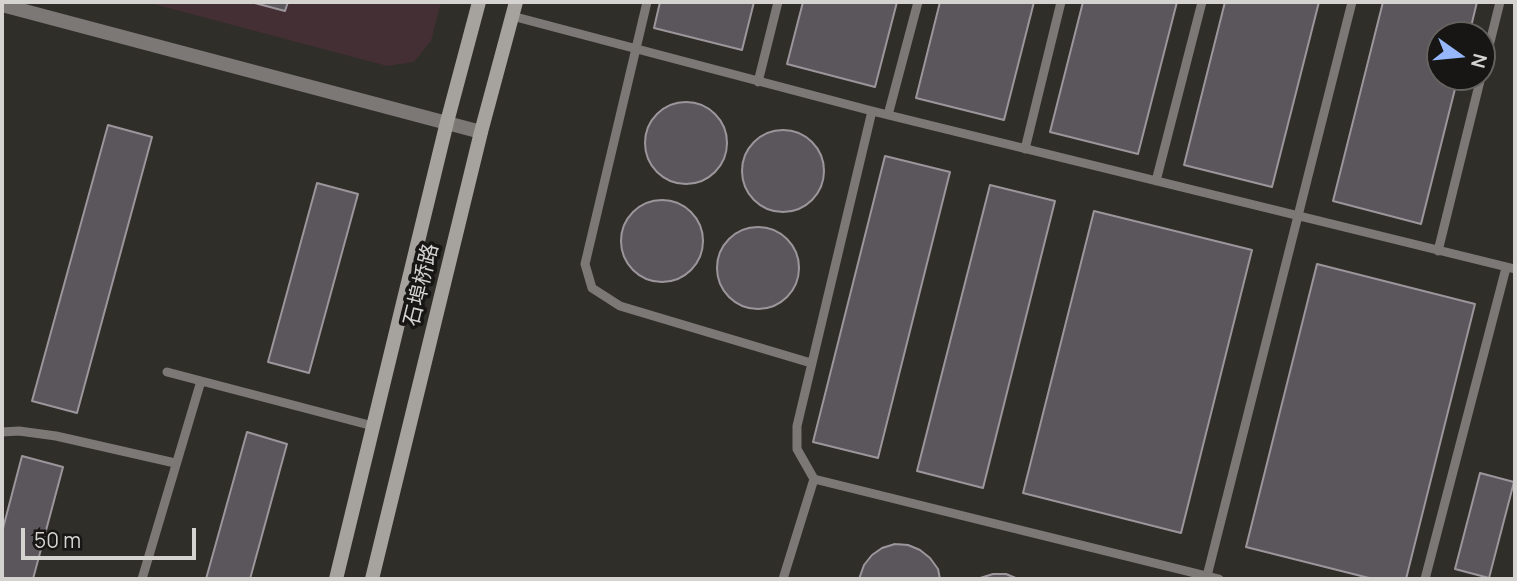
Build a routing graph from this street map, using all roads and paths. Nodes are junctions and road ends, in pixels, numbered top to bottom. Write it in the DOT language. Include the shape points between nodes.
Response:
graph roads {
  1 [pos="479,2"];
  2 [pos="647,2"];
  3 [pos="778,2"];
  4 [pos="918,2"];
  5 [pos="1062,2"];
  6 [pos="1202,2"];
  7 [pos="1352,2"];
  8 [pos="1500,2"];
  9 [pos="2,5"];
  10 [pos="514,9"];
  11 [pos="1495,21"];
  12 [pos="635,50"];
  13 [pos="758,82"];
  14 [pos="1478,91"];
  15 [pos="872,111"];
  16 [pos="888,115"];
  17 [pos="447,122"];
  18 [pos="481,132"];
  19 [pos="1025,149"];
  20 [pos="1156,181"];
  21 [pos="1297,216"];
  22 [pos="1438,251"];
  23 [pos="1511,269"];
  24 [pos="811,363"];
  25 [pos="167,372"];
  26 [pos="201,381"];
  27 [pos="373,426"];
  28 [pos="2,432"];
  29 [pos="175,463"];
  30 [pos="814,479"];
  31 [pos="1207,576"];
  32 [pos="142,579"];
  33 [pos="336,579"];
  34 [pos="372,579"];
  35 [pos="783,579"];
  36 [pos="1219,579"];
  37 [pos="1425,579"];
  1 -- 17 [label="street, 石埠桥路"];
  2 -- 12 [label="lane"];
  3 -- 13 [label="lane"];
  4 -- 16 [label="lane"];
  5 -- 19 [label="lane"];
  6 -- 20 [label="lane"];
  7 -- 21 [label="lane"];
  8 -- 11 [label="lane"];
  9 -- 17 [label="street"];
  10 -- 12 [label="lane"];
  10 -- 18 [label="street, 石埠桥路"];
  12 -- 13 [label="lane"];
  12 -- 24 [label="lane" via="585,264 592,288 620,306"];
  13 -- 15 [label="lane"];
  14 -- 22 [label="lane"];
  15 -- 16 [label="lane"];
  15 -- 24 [label="lane"];
  16 -- 19 [label="lane"];
  17 -- 18 [label="street"];
  17 -- 27 [label="street, 石埠桥路"];
  18 -- 34 [label="street, 石埠桥路"];
  19 -- 20 [label="lane"];
  20 -- 21 [label="lane"];
  21 -- 22 [label="lane"];
  21 -- 31 [label="lane"];
  22 -- 23 [label="lane"];
  23 -- 37 [label="lane"];
  24 -- 30 [label="lane" via="797,426 797,449"];
  25 -- 26 [label="lane"];
  26 -- 27 [label="lane"];
  26 -- 29 [label="lane"];
  27 -- 33 [label="street, 石埠桥路"];
  28 -- 29 [label="lane" via="56,436"];
  29 -- 32 [label="lane"];
  30 -- 31 [label="lane"];
  30 -- 35 [label="lane"];
  31 -- 36 [label="lane"];
}
